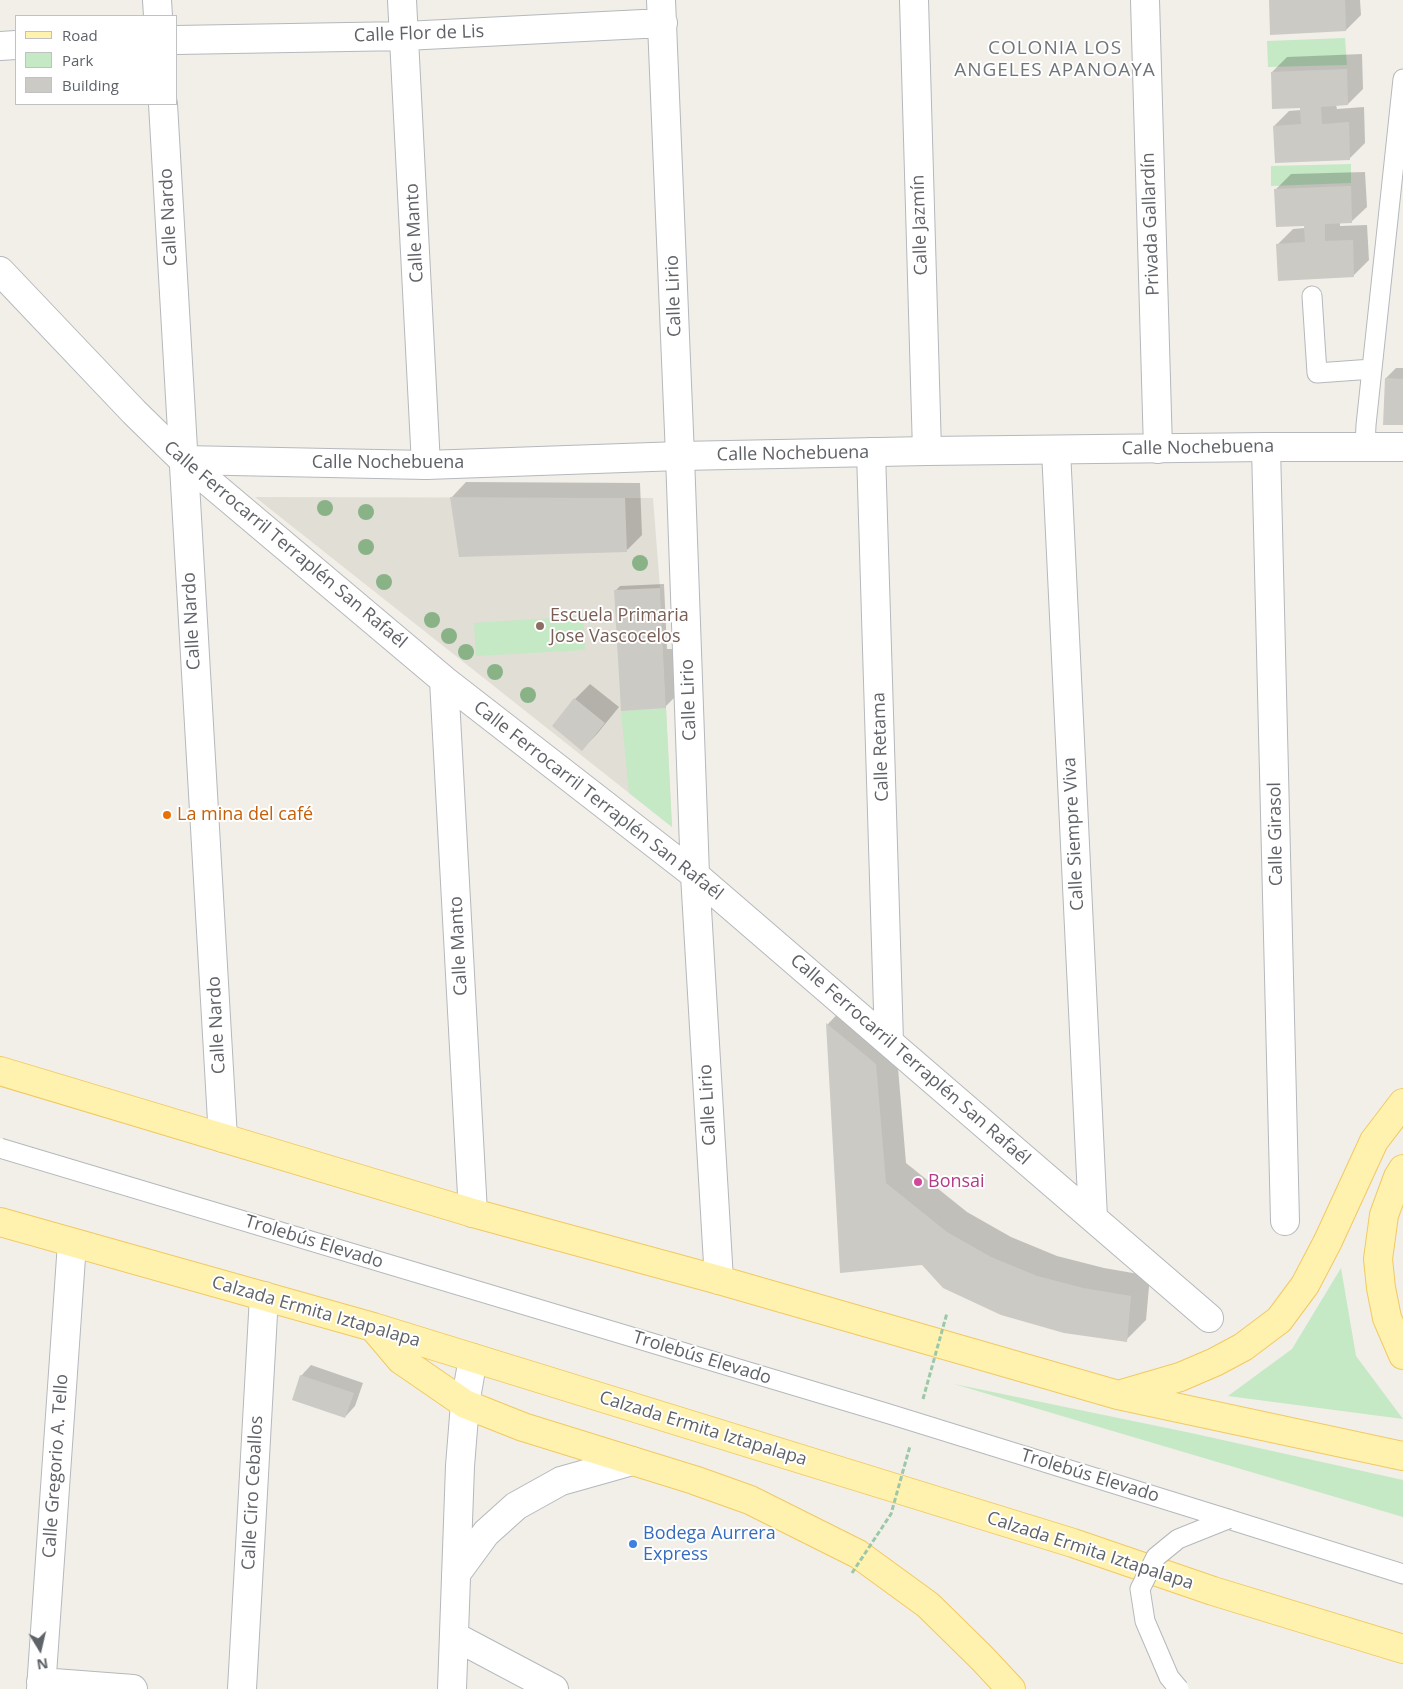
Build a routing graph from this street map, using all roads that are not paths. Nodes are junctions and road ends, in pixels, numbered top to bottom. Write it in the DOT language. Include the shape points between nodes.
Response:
graph roads {
  1 [pos="157,0"];
  2 [pos="402,0"];
  3 [pos="914,0"];
  4 [pos="1145,0"];
  5 [pos="662,12"];
  6 [pos="158,15"];
  7 [pos="405,36"];
  8 [pos="178,40"];
  9 [pos="15,45"];
  10 [pos="0,46"];
  11 [pos="1403,79"];
  12 [pos="163,105"];
  13 [pos="0,272"];
  14 [pos="1312,296"];
  15 [pos="1372,369"];
  16 [pos="1266,447"];
  17 [pos="1365,447"];
  18 [pos="1403,447"];
  19 [pos="1158,449"];
  20 [pos="1056,450"];
  21 [pos="927,451"];
  22 [pos="871,452"];
  23 [pos="680,456"];
  24 [pos="183,460"];
  25 [pos="426,465"];
  26 [pos="444,680"];
  27 [pos="695,875"];
  28 [pos="889,1042"];
  29 [pos="0,1070"];
  30 [pos="1403,1103"];
  31 [pos="223,1138"];
  32 [pos="0,1148"];
  33 [pos="1403,1169"];
  34 [pos="473,1213"];
  35 [pos="1093,1218"];
  36 [pos="1285,1221"];
  37 [pos="0,1222"];
  38 [pos="72,1243"];
  39 [pos="719,1280"];
  40 [pos="264,1296"];
  41 [pos="1209,1318"];
  42 [pos="373,1327"];
  43 [pos="1403,1355"];
  44 [pos="473,1358"];
  45 [pos="1118,1395"];
  46 [pos="465,1404"];
  47 [pos="1403,1456"];
  48 [pos="632,1461"];
  49 [pos="1228,1518"];
  50 [pos="456,1574"];
  51 [pos="1403,1574"];
  52 [pos="454,1636"];
  53 [pos="1403,1650"];
  54 [pos="41,1686"];
  55 [pos="133,1689"];
  56 [pos="242,1689"];
  57 [pos="452,1689"];
  58 [pos="554,1689"];
  59 [pos="1010,1689"];
  60 [pos="1179,1689"];
  1 -- 6 [label="street"];
  2 -- 7 [label="street, Calle Manto"];
  3 -- 21 [label="street, Calle Jazmín"];
  4 -- 19 [label="street, Privada Gallardín"];
  5 -- 7 [label="street, Calle Flor de Lis"];
  5 -- 23 [label="street, Calle Lirio"];
  7 -- 8 [label="street, Calle Flor de Lis"];
  7 -- 25 [label="street, Calle Manto"];
  9 -- 10 [label="street"];
  11 -- 15 [label="lane"];
  12 -- 24 [label="street, Calle Nardo"];
  13 -- 24 [label="street, Calle Ferrocarril Terraplén San Rafaél"];
  14 -- 15 [label="lane" via="1317,373"];
  15 -- 17 [label="lane"];
  16 -- 17 [label="street, Calle Nochebuena"];
  16 -- 19 [label="street, Calle Nochebuena"];
  16 -- 36 [label="street, Calle Girasol"];
  17 -- 18 [label="street, Calle Nochebuena"];
  19 -- 20 [label="street, Calle Nochebuena"];
  20 -- 21 [label="street, Calle Nochebuena"];
  20 -- 35 [label="street, Calle Siempre Viva"];
  21 -- 22 [label="street, Calle Nochebuena"];
  22 -- 23 [label="street, Calle Nochebuena"];
  22 -- 28 [label="street, Calle Retama"];
  23 -- 25 [label="street, Calle Nochebuena"];
  23 -- 27 [label="street, Calle Lirio"];
  24 -- 25 [label="street, Calle Nochebuena"];
  24 -- 26 [label="street, Calle Ferrocarril Terraplén San Rafaél"];
  24 -- 31 [label="street, Calle Nardo"];
  26 -- 27 [label="street, Calle Ferrocarril Terraplén San Rafaél"];
  26 -- 34 [label="street, Calle Manto"];
  27 -- 28 [label="street, Calle Ferrocarril Terraplén San Rafaél"];
  27 -- 39 [label="street, Calle Lirio"];
  28 -- 35 [label="street, Calle Ferrocarril Terraplén San Rafaél"];
  29 -- 31 [label="main road"];
  30 -- 45 [label="main road" via="1374,1141 1305,1285 1279,1320 1243,1347 1215,1362 1180,1377"];
  31 -- 34 [label="main road"];
  32 -- 49 [label="lane, Trolebús Elevado, bridge"];
  33 -- 43 [label="main road" via="1384,1215 1378,1259 1387,1318"];
  34 -- 39 [label="main road"];
  35 -- 41 [label="street, Calle Ferrocarril Terraplén San Rafaél"];
  37 -- 38 [label="main road, Calzada Ermita Iztapalapa"];
  38 -- 40 [label="main road, Calzada Ermita Iztapalapa"];
  38 -- 54 [label="street, Calle Gregorio A. Tello"];
  39 -- 45 [label="main road"];
  40 -- 42 [label="main road, Calzada Ermita Iztapalapa"];
  40 -- 56 [label="street, Calle Ciro Ceballos"];
  42 -- 44 [label="main road, Calzada Ermita Iztapalapa"];
  42 -- 46 [label="main road" via="401,1360"];
  44 -- 46 [label="street"];
  44 -- 53 [label="main road, Calzada Ermita Iztapalapa" via="1064,1540 1213,1591"];
  45 -- 47 [label="main road"];
  46 -- 48 [label="main road" via="523,1427"];
  46 -- 50 [label="street"];
  48 -- 50 [label="street" via="561,1481 516,1506 486,1533"];
  48 -- 59 [label="main road" via="750,1500 858,1554 928,1605"];
  49 -- 51 [label="lane, Trolebús Elevado"];
  49 -- 60 [label="lane, bridge" via="1178,1538 1156,1557 1140,1589 1145,1621 1169,1677"];
  50 -- 52 [label="street"];
  52 -- 57 [label="street"];
  52 -- 58 [label="street"];
  54 -- 55 [label="street"];
}
